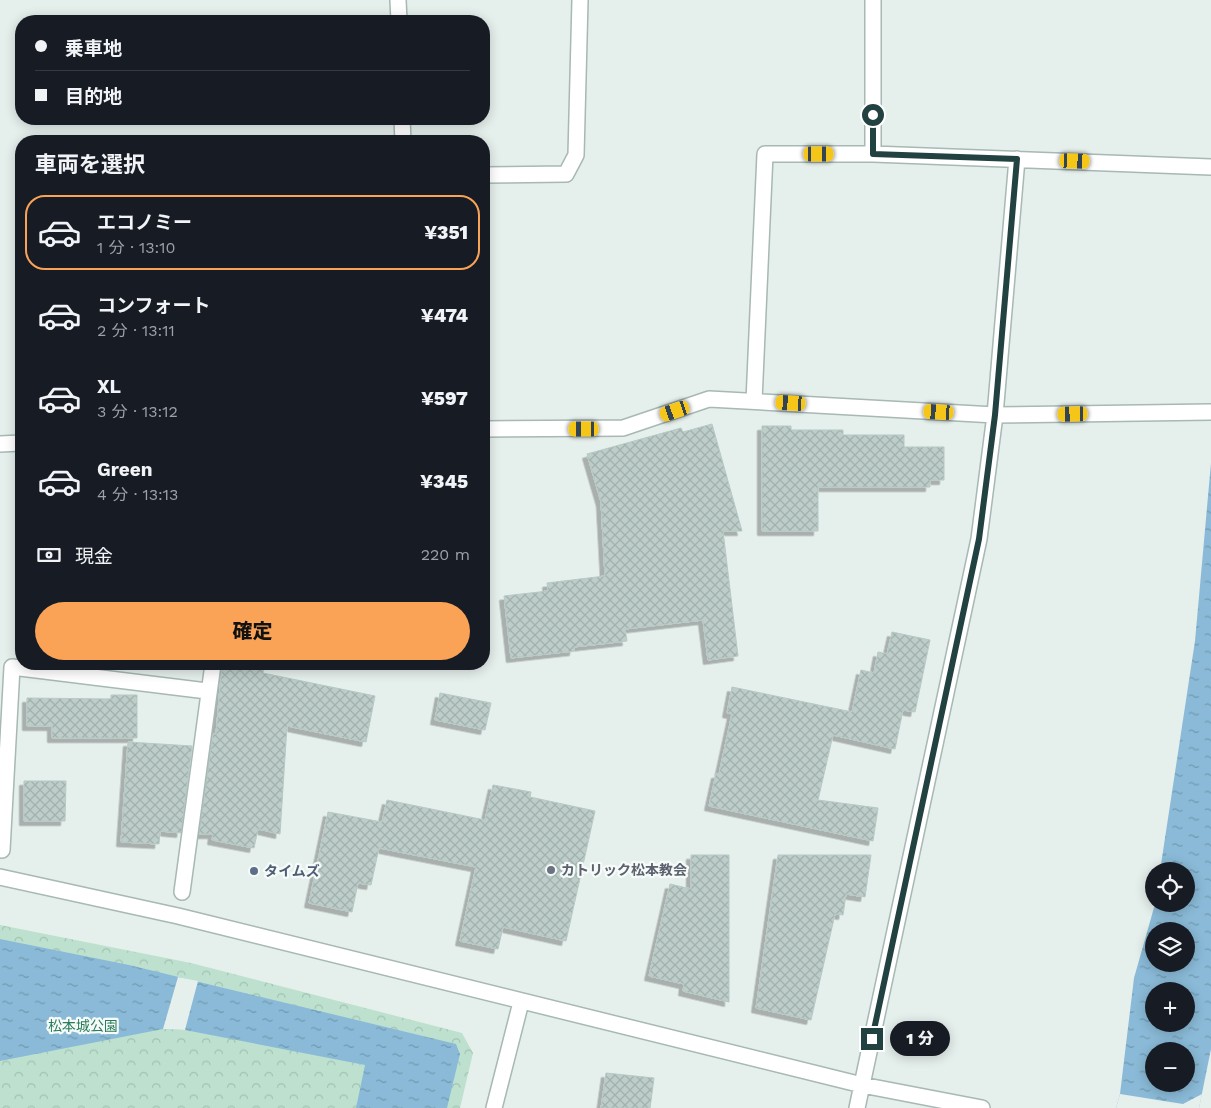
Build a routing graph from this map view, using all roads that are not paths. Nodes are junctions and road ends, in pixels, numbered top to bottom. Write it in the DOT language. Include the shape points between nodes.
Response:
graph roads {
  1 [pos="398,0"];
  2 [pos="580,0"];
  3 [pos="873,0"];
  4 [pos="399,15"];
  5 [pos="873,154"];
  6 [pos="1017,159"];
  7 [pos="1211,166"];
  8 [pos="490,175"];
  9 [pos="754,401"];
  10 [pos="1211,412"];
  11 [pos="995,415"];
  12 [pos="490,429"];
  13 [pos="15,443"];
  14 [pos="0,444"];
  15 [pos="15,667"];
  16 [pos="36,670"];
  17 [pos="212,670"];
  18 [pos="208,691"];
  19 [pos="2,850"];
  20 [pos="0,877"];
  21 [pos="182,892"];
  22 [pos="521,1002"];
  23 [pos="862,1084"];
  24 [pos="494,1108"];
  25 [pos="857,1108"];
  26 [pos="982,1108"];
  1 -- 4 [label="street"];
  2 -- 8 [label="street" via="576,155 566,174"];
  3 -- 5 [label="street"];
  5 -- 6 [label="street"];
  5 -- 9 [label="street" via="765,154"];
  6 -- 7 [label="street"];
  6 -- 11 [label="street"];
  9 -- 11 [label="street"];
  9 -- 12 [label="street" via="709,399 624,428"];
  10 -- 11 [label="street"];
  11 -- 23 [label="street" via="979,539"];
  13 -- 14 [label="street"];
  15 -- 19 [label="street" via="12,667"];
  16 -- 18 [label="street"];
  17 -- 18 [label="street"];
  18 -- 21 [label="street"];
  20 -- 22 [label="street" via="178,916"];
  22 -- 23 [label="street"];
  22 -- 24 [label="street"];
  23 -- 25 [label="street"];
  23 -- 26 [label="street"];
}
